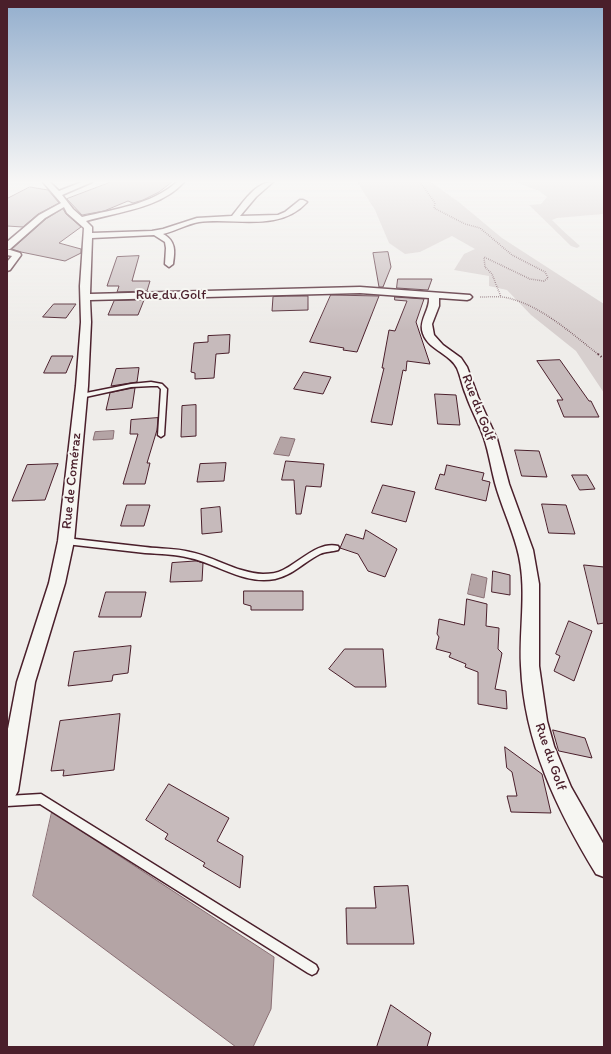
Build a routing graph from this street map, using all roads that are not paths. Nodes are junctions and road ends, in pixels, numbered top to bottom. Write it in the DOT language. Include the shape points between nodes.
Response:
graph roads {
  1 [pos="26,231"];
  2 [pos="88,231"];
  3 [pos="163,231"];
  4 [pos="156,233"];
  5 [pos="88,236"];
  6 [pos="7,247"];
  7 [pos="7,252"];
  8 [pos="169,264"];
  9 [pos="7,268"];
  10 [pos="434,295"];
  11 [pos="85,297"];
  12 [pos="467,297"];
  13 [pos="81,396"];
  14 [pos="161,435"];
  15 [pos="66,541"];
  16 [pos="335,548"];
  17 [pos="7,790"];
  18 [pos="7,801"];
  19 [pos="604,866"];
  20 [pos="312,969"];
  1 -- 6 [label="street"];
  2 -- 5 [label="street, Rue de Coméraz"];
  3 -- 4 [label="street"];
  4 -- 5 [label="street"];
  4 -- 8 [label="street" via="170,241"];
  5 -- 11 [label="street, Rue de Coméraz"];
  7 -- 9 [label="street" via="17,255"];
  10 -- 11 [label="street, Rue du Golf" via="360,290"];
  10 -- 12 [label="street"];
  10 -- 19 [label="street, Rue du Golf" via="434,304 426,325 427,332 434,342 458,361 462,368 491,440 499,474 525,548 530,581 530,666 535,715 543,746 559,787"];
  11 -- 13 [label="street, Rue de Coméraz" via="86,322"];
  13 -- 14 [label="lane" via="118,387 160,385 164,389"];
  13 -- 15 [label="street, Rue de Coméraz"];
  15 -- 16 [label="lane" via="194,556 254,577 280,575 323,549"];
  15 -- 17 [label="street, Rue de Coméraz" via="57,583 26,682"];
  18 -- 20 [label="lane" via="41,799"];
}
